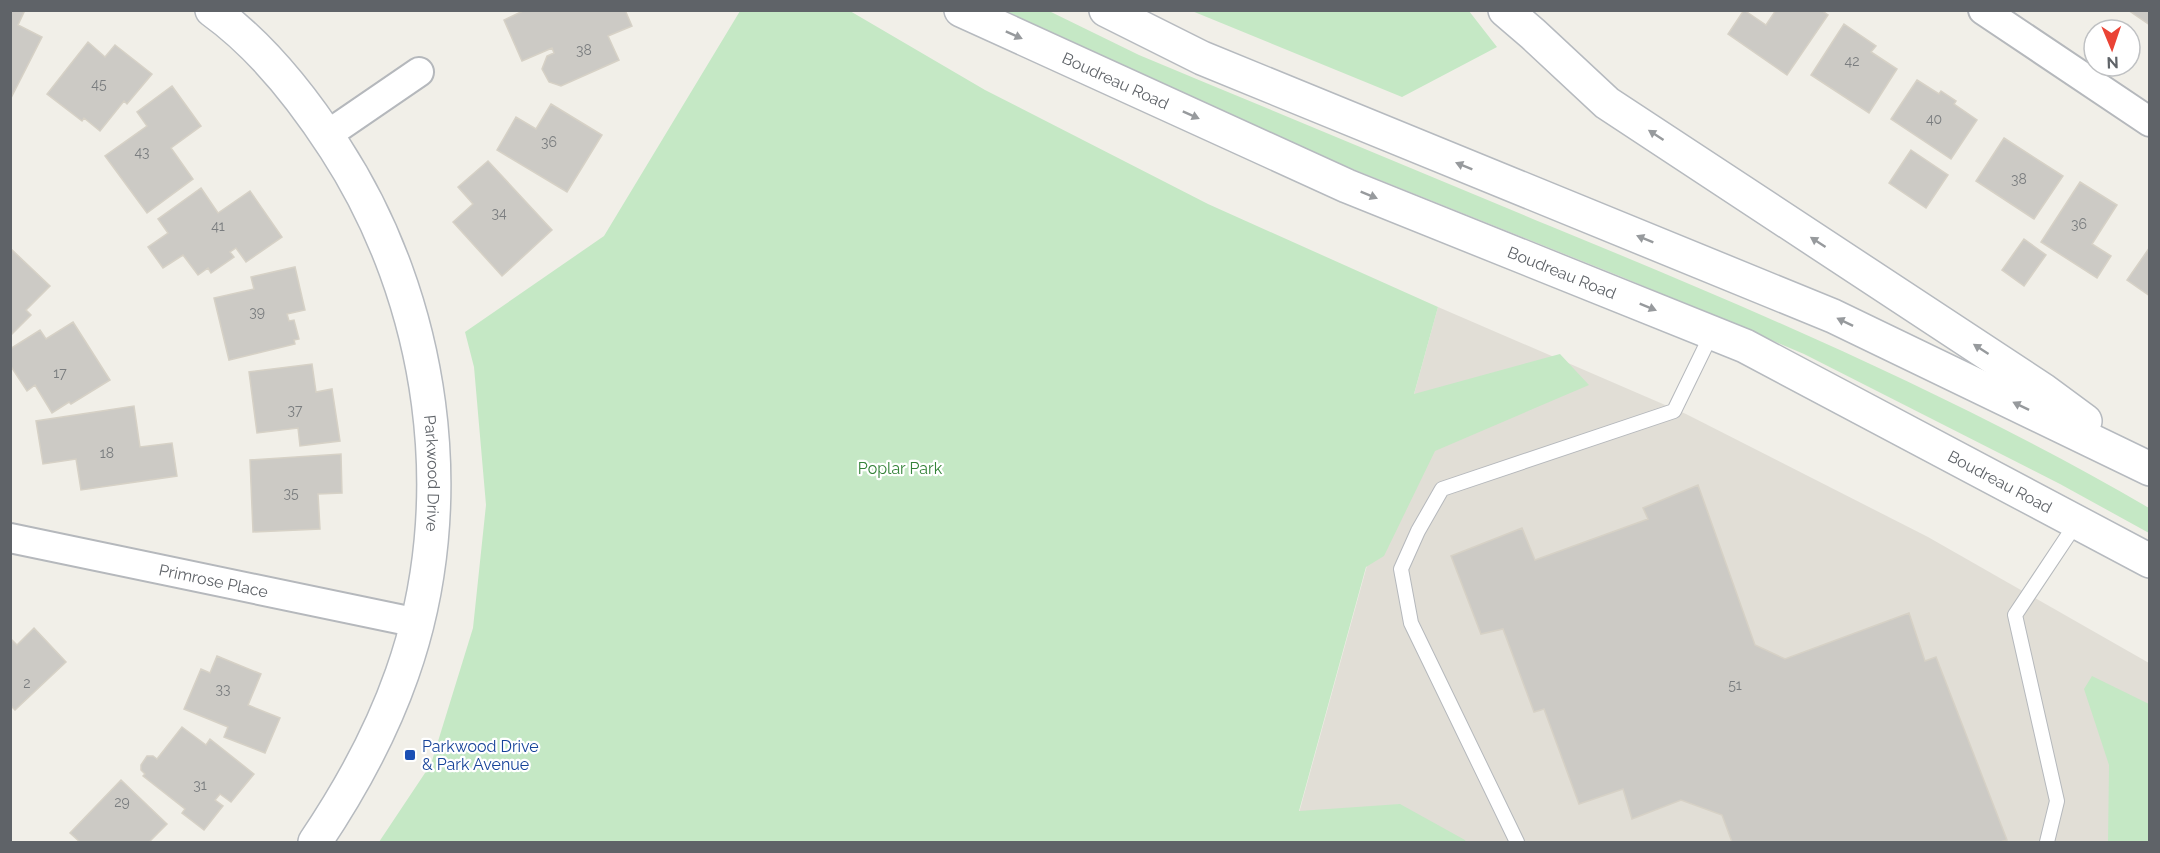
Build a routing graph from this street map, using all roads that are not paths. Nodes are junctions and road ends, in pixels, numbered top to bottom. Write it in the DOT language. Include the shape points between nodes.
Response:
graph roads {
  1 [pos="212,10"];
  2 [pos="961,10"];
  3 [pos="1106,10"];
  4 [pos="1505,10"];
  5 [pos="1983,10"];
  6 [pos="419,72"];
  7 [pos="2150,122"];
  8 [pos="327,135"];
  9 [pos="1712,333"];
  10 [pos="2149,469"];
  11 [pos="2077,522"];
  12 [pos="10,538"];
  13 [pos="2150,561"];
  14 [pos="418,622"];
  15 [pos="315,843"];
  16 [pos="1517,843"];
  17 [pos="2047,843"];
  1 -- 8 [label="main road, Parkwood Drive" via="263,56"];
  2 -- 9 [label="main road, Boudreau Road, one-way" via="1347,186"];
  10 -- 3 [label="main road, one-way" via="1833,316 1202,58"];
  10 -- 4 [label="main road, one-way" via="2043,390 1607,103"];
  5 -- 7 [label="street"];
  6 -- 8 [label="street"];
  8 -- 14 [label="main road, Parkwood Drive" via="354,178 387,245 416,334 425,381 434,487 428,570"];
  9 -- 11 [label="main road, Boudreau Road" via="1744,346"];
  9 -- 16 [label="lane" via="1674,411 1442,489 1401,569 1411,623"];
  11 -- 13 [label="main road, Boudreau Road"];
  11 -- 17 [label="lane" via="2015,615 2058,801"];
  12 -- 14 [label="street, Primrose Place"];
  14 -- 15 [label="main road, Parkwood Drive" via="383,722 341,803"];
}
